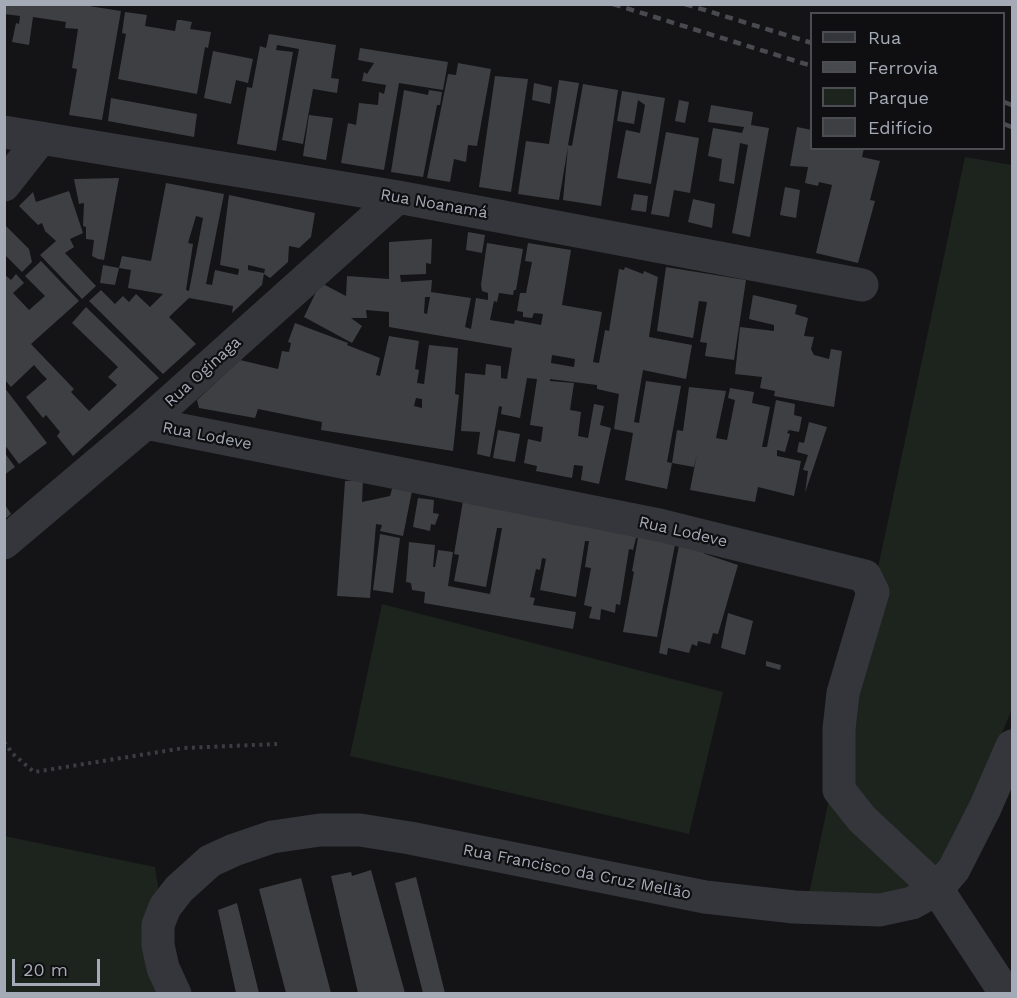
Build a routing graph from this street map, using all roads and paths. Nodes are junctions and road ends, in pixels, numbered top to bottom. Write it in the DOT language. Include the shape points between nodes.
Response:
graph roads {
  1 [pos="4,132"];
  2 [pos="41,138"];
  3 [pos="4,185"];
  4 [pos="398,197"];
  5 [pos="862,285"];
  6 [pos="146,423"];
  7 [pos="4,543"];
  8 [pos="4,742"];
  9 [pos="277,744"];
  10 [pos="1012,746"];
  11 [pos="938,889"];
  12 [pos="175,993"];
  13 [pos="1006,993"];
  1 -- 2 [label="street, Rua Noanamá"];
  2 -- 3 [label="street"];
  2 -- 4 [label="street, Rua Noanamá"];
  4 -- 5 [label="street, Rua Noanamá"];
  4 -- 6 [label="street, Rua Oginaga"];
  6 -- 7 [label="street, Rua Oginaga"];
  6 -- 11 [label="street, Rua Lodeve" via="658,525 865,576 873,591 843,693 839,790 862,819"];
  8 -- 9 [label="path" via="34,772 184,748"];
  10 -- 11 [label="street, Rua Francisco da Cruz Mellão" via="986,808 954,869"];
  11 -- 12 [label="street, Rua Francisco da Cruz Mellão" via="912,903 880,910 794,907 705,897 410,838 320,830 272,837 234,850 210,861 179,889 158,924 163,968"];
  11 -- 13 [label="street, Rua Lodeve"];
}
